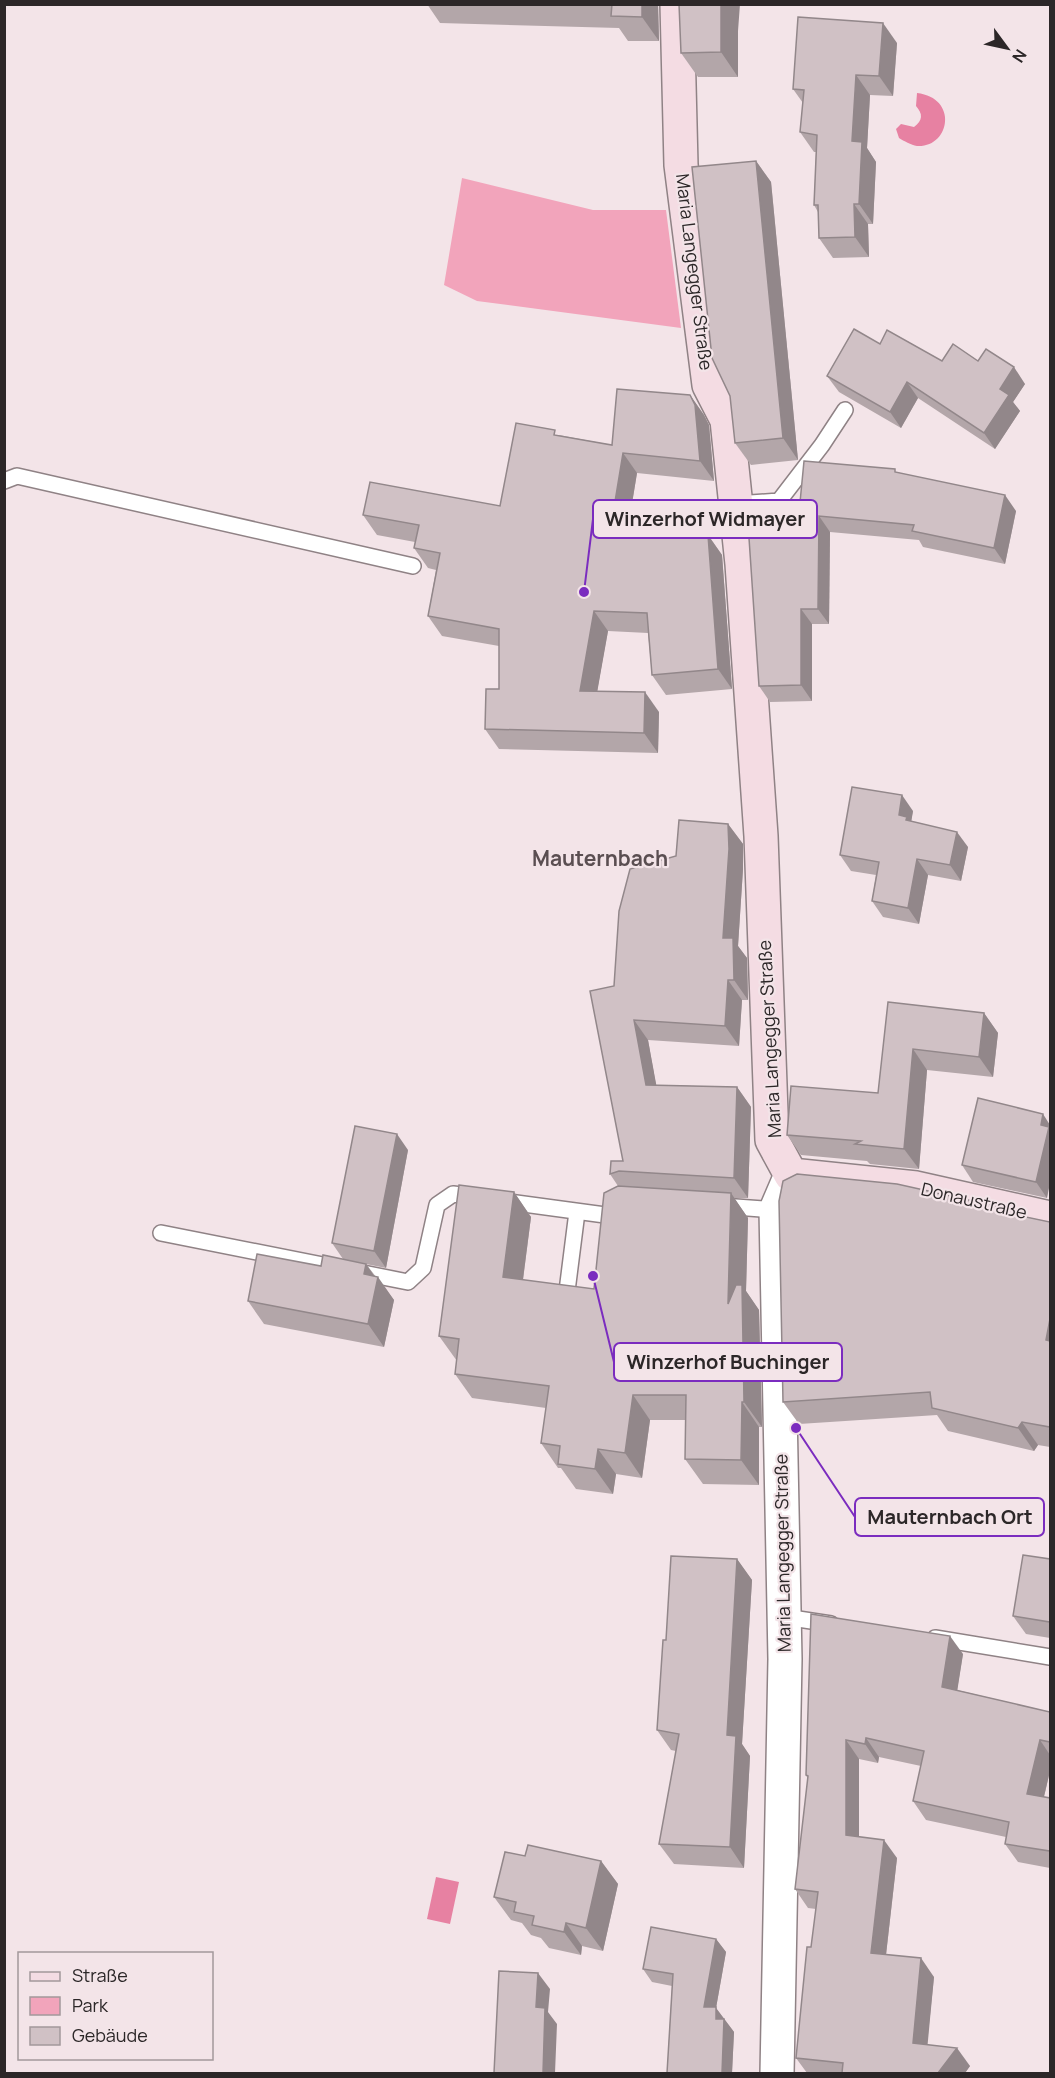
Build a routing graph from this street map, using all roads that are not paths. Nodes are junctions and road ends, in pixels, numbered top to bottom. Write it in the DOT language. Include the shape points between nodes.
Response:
graph roads {
  1 [pos="677,4"];
  2 [pos="845,410"];
  3 [pos="9,477"];
  4 [pos="736,504"];
  5 [pos="413,566"];
  6 [pos="790,1175"];
  7 [pos="633,1201"];
  8 [pos="704,1205"];
  9 [pos="776,1210"];
  10 [pos="576,1212"];
  11 [pos="1050,1218"];
  12 [pos="161,1233"];
  13 [pos="567,1291"];
  14 [pos="785,1617"];
  15 [pos="841,1625"];
  16 [pos="919,1636"];
  17 [pos="1050,1657"];
  18 [pos="777,2073"];
  1 -- 4 [label="main road, Maria Langegger Straße" via="681,165 709,385 728,420"];
  2 -- 4 [label="lane" via="779,501"];
  3 -- 5 [label="lane"];
  4 -- 6 [label="main road, Maria Langegger Straße" via="760,836 772,1140"];
  6 -- 9 [label="street, Maria Langegger Straße"];
  6 -- 11 [label="main road, Donaustraße" via="916,1188"];
  7 -- 10 [label="lane" via="605,1215"];
  8 -- 9 [label="lane"];
  9 -- 14 [label="street, Maria Langegger Straße"];
  10 -- 12 [label="lane" via="453,1194 437,1205 423,1268 408,1282"];
  10 -- 13 [label="lane"];
  14 -- 15 [label="lane"];
  14 -- 18 [label="street, Maria Langegger Straße"];
  16 -- 17 [label="lane"];
}
